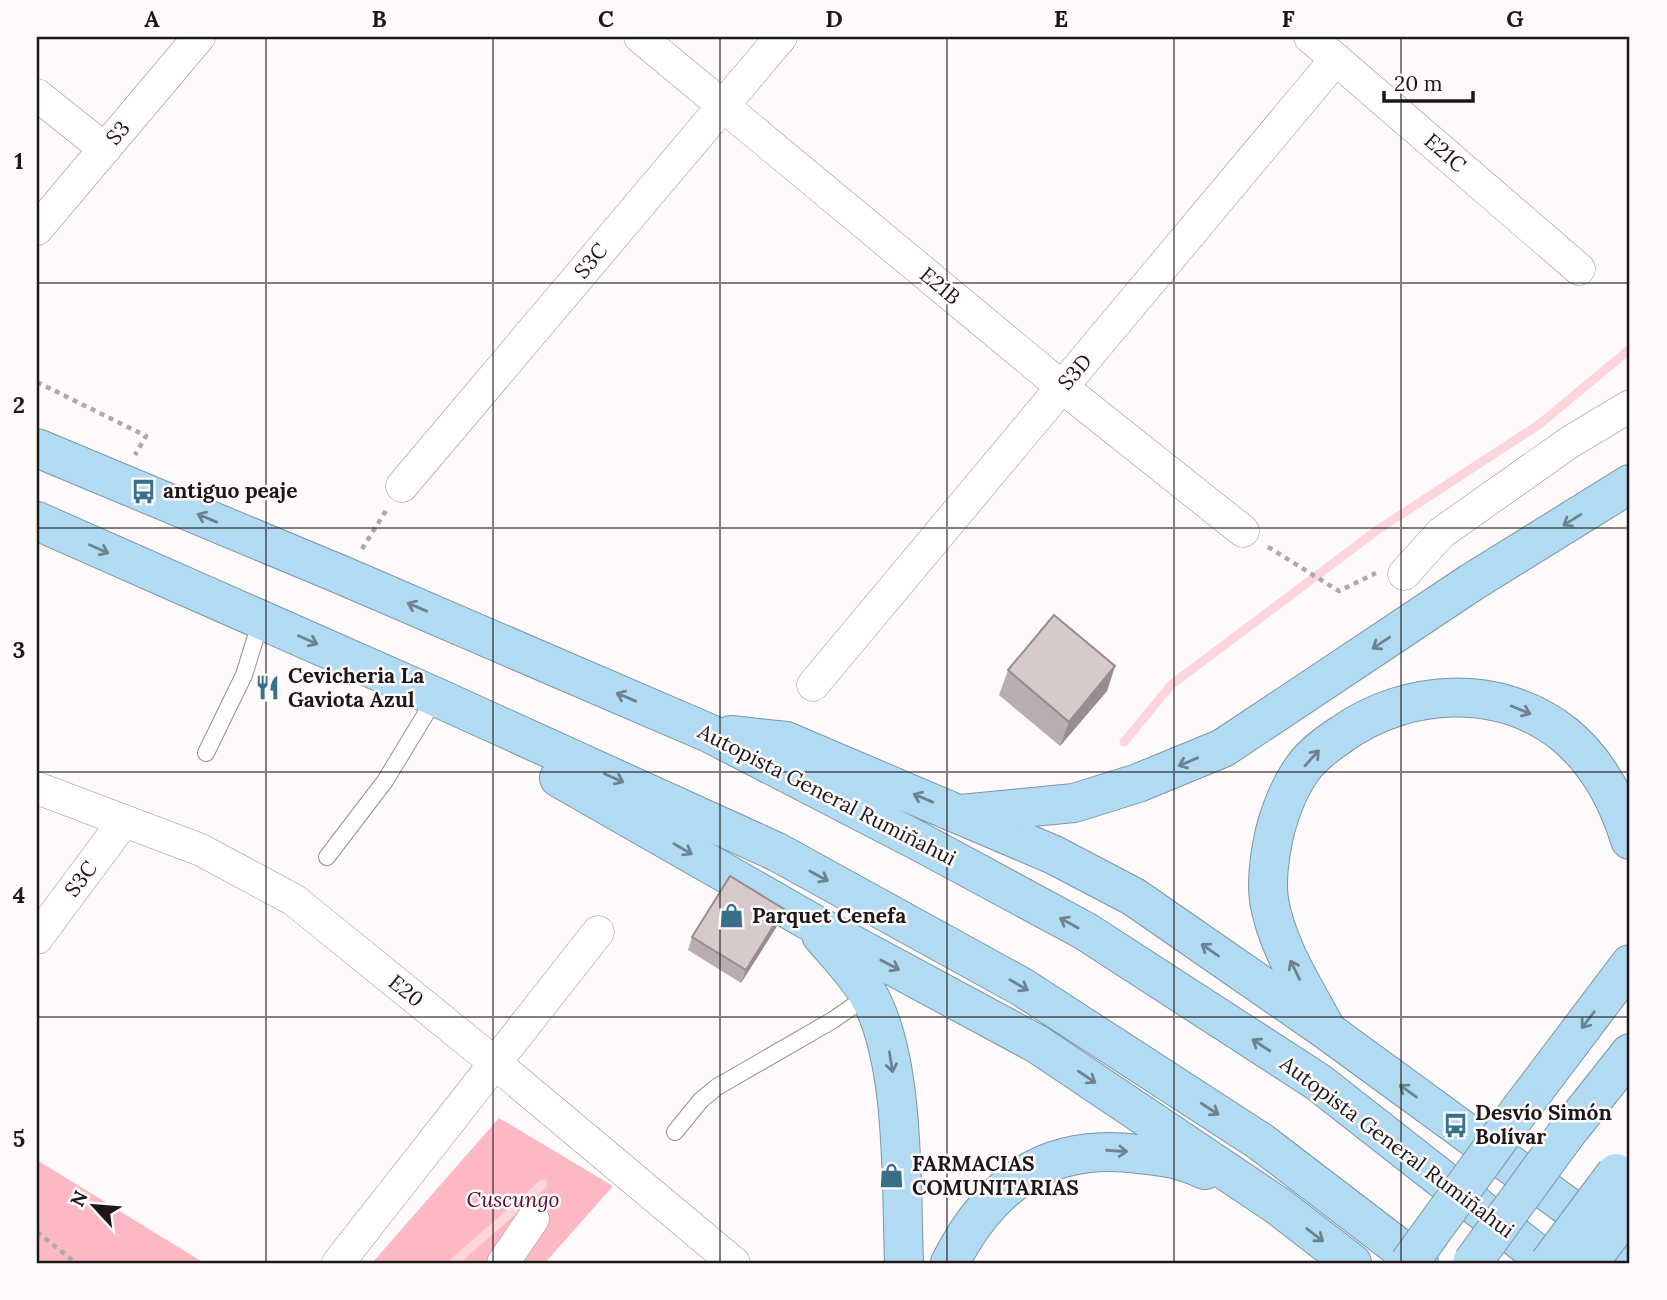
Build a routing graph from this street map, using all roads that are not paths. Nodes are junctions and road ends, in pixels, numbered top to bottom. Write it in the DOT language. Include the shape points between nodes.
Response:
graph roads {
  1 [pos="199,37"];
  2 [pos="640,37"];
  3 [pos="781,37"];
  4 [pos="1310,37"];
  5 [pos="1336,59"];
  6 [pos="37,95"];
  7 [pos="722,107"];
  8 [pos="105,149"];
  9 [pos="37,229"];
  10 [pos="1579,269"];
  11 [pos="1062,387"];
  12 [pos="1630,406"];
  13 [pos="37,448"];
  14 [pos="1630,484"];
  15 [pos="402,486"];
  16 [pos="37,521"];
  17 [pos="1242,531"];
  18 [pos="1404,574"];
  19 [pos="261,620"];
  20 [pos="813,685"];
  21 [pos="436,697"];
  22 [pos="507,730"];
  23 [pos="711,734"];
  24 [pos="205,753"];
  25 [pos="37,788"];
  26 [pos="960,814"];
  27 [pos="124,821"];
  28 [pos="1630,841"];
  29 [pos="327,857"];
  30 [pos="808,920"];
  31 [pos="598,932"];
  32 [pos="37,938"];
  33 [pos="1630,960"];
  34 [pos="869,995"];
  35 [pos="1326,1030"];
  36 [pos="1630,1053"];
  37 [pos="495,1063"];
  38 [pos="675,1132"];
  39 [pos="1623,1164"];
  40 [pos="1279,1206"];
  41 [pos="1630,1208"];
  42 [pos="533,1219"];
  43 [pos="1630,1252"];
  44 [pos="338,1263"];
  45 [pos="503,1263"];
  46 [pos="734,1263"];
  47 [pos="904,1263"];
  48 [pos="950,1263"];
  49 [pos="1352,1263"];
  50 [pos="1409,1263"];
  51 [pos="1419,1263"];
  52 [pos="1472,1263"];
  53 [pos="1549,1263"];
  54 [pos="1589,1263"];
  1 -- 8 [label="street, S3"];
  2 -- 7 [label="street, E21B"];
  3 -- 7 [label="street, S3C"];
  4 -- 5 [label="street, E21C"];
  5 -- 10 [label="street, E21C"];
  5 -- 11 [label="street, S3D"];
  6 -- 8 [label="street"];
  7 -- 11 [label="street, E21B"];
  7 -- 15 [label="street, S3C"];
  8 -- 9 [label="street, S3"];
  11 -- 17 [label="street, E21B"];
  11 -- 20 [label="street, S3D"];
  12 -- 18 [label="street" via="1570,442 1441,533"];
  23 -- 13 [label="highway, Autopista General Rumiñahui, one-way"];
  14 -- 26 [label="highway, one-way" via="1472,582 1223,748 1074,803"];
  16 -- 19 [label="highway, one-way"];
  19 -- 21 [label="highway, one-way"];
  19 -- 24 [label="lane" via="244,676"];
  21 -- 22 [label="highway"];
  21 -- 29 [label="lane" via="385,781"];
  22 -- 30 [label="highway, one-way" via="521,751 543,768"];
  22 -- 51 [label="highway, one-way" via="777,852 1022,987 1261,1142"];
  26 -- 23 [label="highway, one-way" via="786,741"];
  53 -- 23 [label="highway, Autopista General Rumiñahui, one-way" via="1318,1082 1085,931"];
  25 -- 27 [label="street, E20"];
  35 -- 26 [label="highway, one-way" via="1134,897"];
  27 -- 32 [label="street, S3C"];
  27 -- 37 [label="street, E20" via="201,850 294,900"];
  35 -- 28 [label="highway, one-way" via="1278,933 1269,899 1269,869 1279,816 1302,769 1319,749 1361,720 1421,699 1461,697 1501,702 1532,714 1586,755 1617,805"];
  30 -- 34 [label="highway"];
  30 -- 40 [label="highway, one-way" via="1037,1044"];
  31 -- 37 [label="street"];
  33 -- 50 [label="highway, one-way, bridge"];
  34 -- 38 [label="lane" via="717,1087"];
  34 -- 47 [label="highway, one-way" via="889,1049 893,1078"];
  43 -- 35 [label="highway, one-way"];
  36 -- 52 [label="highway, bridge"];
  37 -- 44 [label="street"];
  37 -- 46 [label="street, E20"];
  39 -- 53 [label="highway, bridge"];
  48 -- 40 [label="highway, one-way" via="974,1220 1002,1190 1038,1166 1081,1154 1105,1151 1182,1159"];
  40 -- 49 [label="highway, one-way"];
  41 -- 54 [label="highway, bridge"];
  42 -- 45 [label="street"];
}
